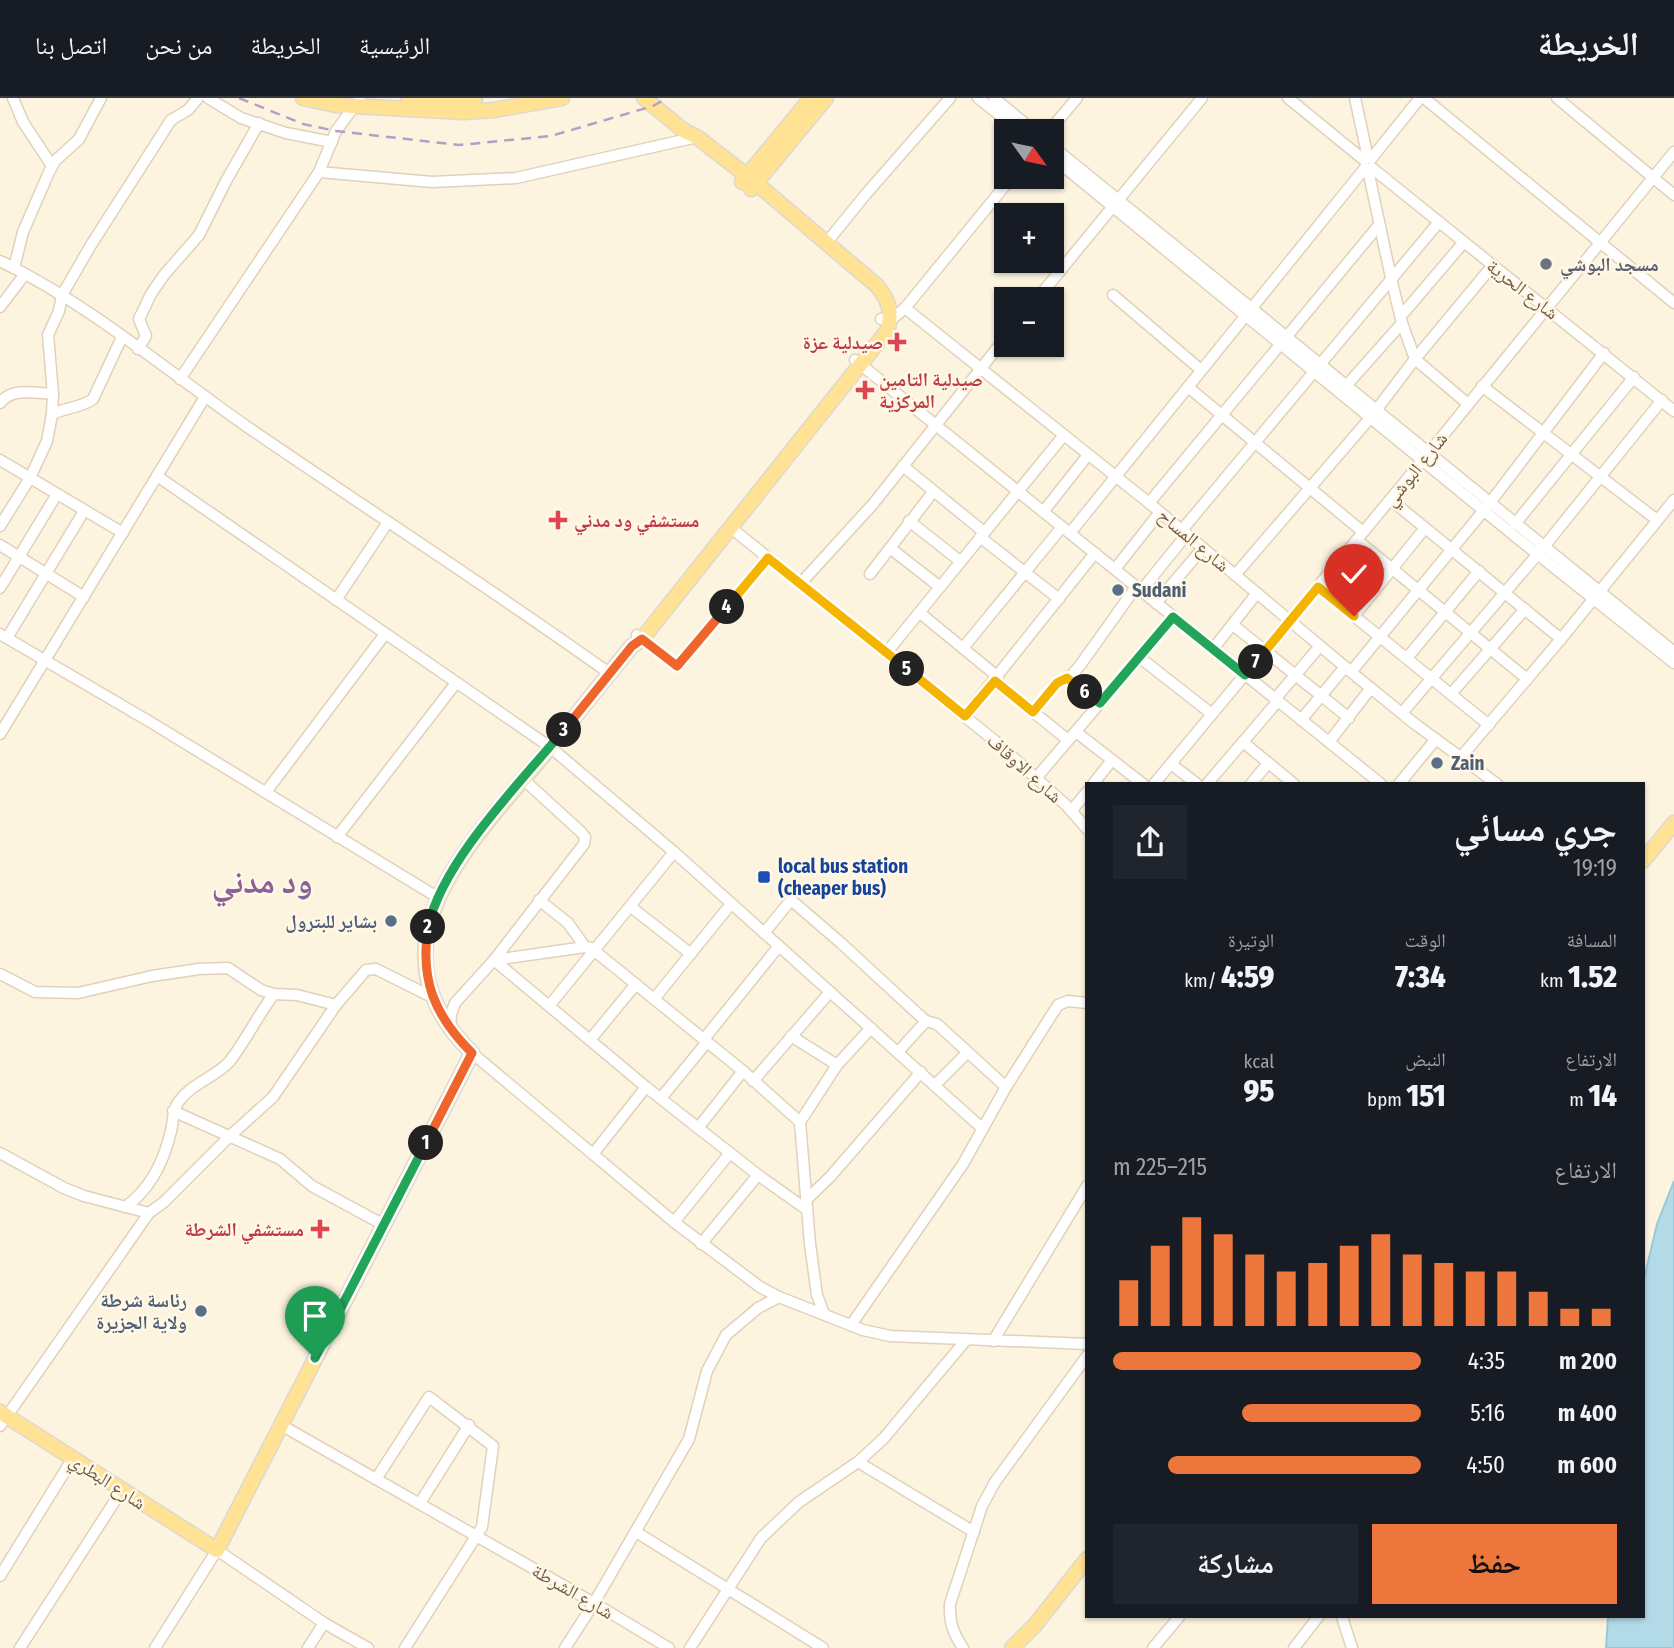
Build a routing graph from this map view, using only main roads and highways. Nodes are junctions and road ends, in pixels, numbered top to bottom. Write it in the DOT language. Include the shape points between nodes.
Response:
graph roads {
  1 [pos="303,98"];
  2 [pos="408,98"];
  3 [pos="475,98"];
  4 [pos="562,98"];
  5 [pos="644,98"];
  6 [pos="811,98"];
  7 [pos="826,98"];
  8 [pos="358,102"];
  9 [pos="749,183"];
  10 [pos="886,320"];
  11 [pos="763,481"];
  12 [pos="637,640"];
  13 [pos="1674,823"];
  14 [pos="1645,859"];
  15 [pos="2,1418"];
  16 [pos="1085,1562"];
  17 [pos="1035,1625"];
  18 [pos="1012,1648"];
  19 [pos="1025,1648"];
  1 -- 8 [label="main road" via="336,105"];
  2 -- 3 [label="main road"];
  4 -- 8 [label="main road" via="463,112"];
  5 -- 9 [label="main road"];
  6 -- 9 [label="main road"];
  7 -- 9 [label="main road"];
  9 -- 10 [label="main road" via="870,291"];
  9 -- 10 [label="main road" via="882,291 890,309"];
  10 -- 11 [label="main road" via="858,363"];
  11 -- 12 [label="main road"];
  11 -- 12 [label="main road"];
  12 -- 15 [label="main road, شارع البطري" via="459,860 437,897 426,942 432,997 450,1029 472,1053 217,1549"];
  13 -- 14 [label="main road"];
  16 -- 17 [label="main road"];
  17 -- 18 [label="main road"];
  17 -- 19 [label="main road"];
}
